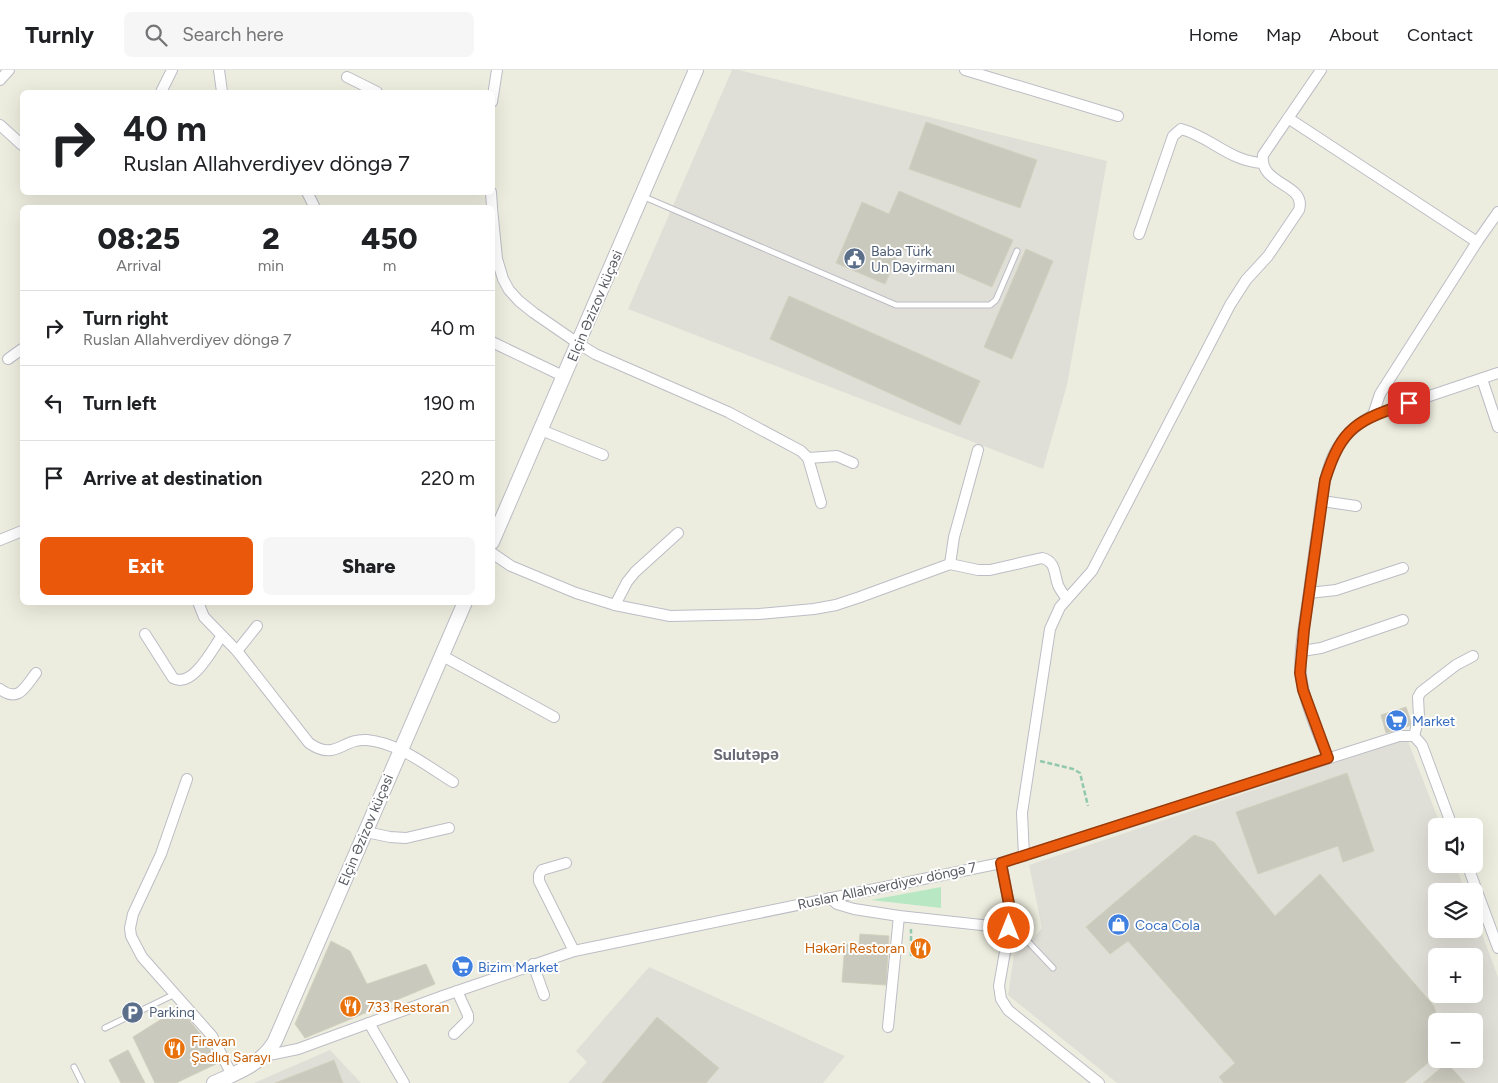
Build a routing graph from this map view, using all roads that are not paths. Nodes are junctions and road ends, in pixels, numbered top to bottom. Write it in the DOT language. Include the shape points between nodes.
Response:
graph roads {
  1 [pos="9,70"];
  2 [pos="172,70"];
  3 [pos="219,70"];
  4 [pos="497,70"];
  5 [pos="696,70"];
  6 [pos="965,70"];
  7 [pos="1321,70"];
  8 [pos="347,77"];
  9 [pos="0,80"];
  10 [pos="162,90"];
  11 [pos="222,90"];
  12 [pos="373,90"];
  13 [pos="494,90"];
  14 [pos="1118,116"];
  15 [pos="1288,118"];
  16 [pos="0,125"];
  17 [pos="20,143"];
  18 [pos="1262,163"];
  19 [pos="642,196"];
  20 [pos="1498,212"];
  21 [pos="1139,234"];
  22 [pos="495,239"];
  23 [pos="1476,242"];
  24 [pos="1017,251"];
  25 [pos="495,343"];
  26 [pos="579,344"];
  27 [pos="20,350"];
  28 [pos="8,359"];
  29 [pos="1498,373"];
  30 [pos="565,377"];
  31 [pos="1482,379"];
  32 [pos="1373,415"];
  33 [pos="1498,427"];
  34 [pos="542,430"];
  35 [pos="978,450"];
  36 [pos="603,455"];
  37 [pos="808,458"];
  38 [pos="854,463"];
  39 [pos="1322,501"];
  40 [pos="821,503"];
  41 [pos="1356,506"];
  42 [pos="20,532"];
  43 [pos="678,533"];
  44 [pos="495,535"];
  45 [pos="0,540"];
  46 [pos="495,555"];
  47 [pos="950,564"];
  48 [pos="1402,568"];
  49 [pos="1309,593"];
  50 [pos="1067,599"];
  51 [pos="199,605"];
  52 [pos="464,605"];
  53 [pos="615,605"];
  54 [pos="1403,620"];
  55 [pos="257,626"];
  56 [pos="145,634"];
  57 [pos="222,636"];
  58 [pos="237,651"];
  59 [pos="1302,651"];
  60 [pos="441,656"];
  61 [pos="1473,656"];
  62 [pos="36,673"];
  63 [pos="0,689"];
  64 [pos="554,717"];
  65 [pos="1414,736"];
  66 [pos="401,750"];
  67 [pos="1328,758"];
  68 [pos="187,779"];
  69 [pos="453,782"];
  70 [pos="1449,818"];
  71 [pos="449,828"];
  72 [pos="366,832"];
  73 [pos="1024,856"];
  74 [pos="566,862"];
  75 [pos="1001,863"];
  76 [pos="1469,873"];
  77 [pos="830,898"];
  78 [pos="899,916"];
  79 [pos="1009,928"];
  80 [pos="1498,948"];
  81 [pos="574,952"];
  82 [pos="533,964"];
  83 [pos="1053,968"];
  84 [pos="456,991"];
  85 [pos="175,994"];
  86 [pos="544,995"];
  87 [pos="369,1023"];
  88 [pos="888,1027"];
  89 [pos="105,1028"];
  90 [pos="454,1034"];
  91 [pos="264,1056"];
  92 [pos="74,1068"];
  93 [pos="232,1075"];
  94 [pos="82,1083"];
  95 [pos="214,1083"];
  96 [pos="404,1083"];
  97 [pos="1099,1083"];
  1 -- 9 [label="street"];
  2 -- 10 [label="street"];
  3 -- 11 [label="street"];
  4 -- 13 [label="street"];
  5 -- 19 [label="street, Elçin Əzizov küçəsi"];
  6 -- 14 [label="street"];
  7 -- 15 [label="street"];
  8 -- 12 [label="street"];
  15 -- 18 [label="street" via="1263,155"];
  15 -- 23 [label="street"];
  16 -- 17 [label="street"];
  18 -- 21 [label="street" via="1236,158 1181,129 1173,136"];
  18 -- 50 [label="street" via="1270,176 1300,199 1299,210 1230,305 1092,571"];
  19 -- 24 [label="lane" via="896,305 990,305 996,300"];
  19 -- 26 [label="street, Elçin Əzizov küçəsi"];
  20 -- 23 [label="street"];
  22 -- 26 [label="street" via="497,259 509,290 519,301"];
  23 -- 32 [label="street" via="1380,394"];
  25 -- 30 [label="street"];
  26 -- 30 [label="street, Elçin Əzizov küçəsi"];
  26 -- 37 [label="street" via="728,412 801,451"];
  27 -- 28 [label="street"];
  29 -- 31 [label="street"];
  30 -- 34 [label="street, Elçin Əzizov küçəsi"];
  31 -- 32 [label="street"];
  31 -- 33 [label="street"];
  32 -- 39 [label="street" via="1359,423 1340,443 1332,459"];
  34 -- 36 [label="street"];
  34 -- 44 [label="street, Elçin Əzizov küçəsi"];
  35 -- 47 [label="street" via="954,537"];
  37 -- 38 [label="street" via="837,456"];
  37 -- 40 [label="street"];
  39 -- 41 [label="street"];
  39 -- 49 [label="street"];
  42 -- 45 [label="street"];
  43 -- 53 [label="street" via="635,572"];
  46 -- 53 [label="street" via="519,569 576,593"];
  47 -- 50 [label="street" via="990,570 1048,559"];
  47 -- 53 [label="street" via="836,605 814,609 670,616"];
  48 -- 49 [label="street" via="1336,590"];
  49 -- 59 [label="street"];
  50 -- 73 [label="street" via="1050,629 1022,812"];
  51 -- 57 [label="street" via="204,617"];
  52 -- 60 [label="street, Elçin Əzizov küçəsi"];
  54 -- 59 [label="street" via="1321,648"];
  55 -- 58 [label="street"];
  56 -- 57 [label="street" via="173,678 179,681 191,677 199,669"];
  57 -- 58 [label="street"];
  58 -- 66 [label="street" via="316,748 329,751 365,740"];
  59 -- 67 [label="street" via="1300,673 1303,690"];
  60 -- 64 [label="street"];
  60 -- 66 [label="street, Elçin Əzizov küçəsi"];
  61 -- 65 [label="street" via="1421,692"];
  62 -- 63 [label="street" via="16,695"];
  65 -- 67 [label="street, Ruslan Allahverdiyev döngə 7" via="1399,736"];
  65 -- 70 [label="street" via="1422,745"];
  66 -- 69 [label="street"];
  66 -- 72 [label="street, Elçin Əzizov küçəsi"];
  67 -- 73 [label="street, Ruslan Allahverdiyev döngə 7"];
  68 -- 85 [label="street" via="161,854 133,914 130,928 130,936 142,957"];
  71 -- 72 [label="street" via="406,838"];
  72 -- 91 [label="street, Elçin Əzizov küçəsi" via="275,1041"];
  73 -- 75 [label="street, Ruslan Allahverdiyev döngə 7"];
  74 -- 81 [label="street" via="542,870 539,881"];
  75 -- 77 [label="street, Ruslan Allahverdiyev döngə 7"];
  75 -- 79 [label="street" via="1009,904"];
  76 -- 80 [label="street"];
  77 -- 78 [label="street" via="845,907"];
  77 -- 81 [label="street, Ruslan Allahverdiyev döngə 7"];
  78 -- 79 [label="street"];
  78 -- 88 [label="street"];
  79 -- 83 [label="lane" via="1019,932"];
  79 -- 97 [label="street" via="999,986 1001,999 1008,1010"];
  81 -- 82 [label="street, Ruslan Allahverdiyev döngə 7"];
  82 -- 84 [label="street, Ruslan Allahverdiyev döngə 7"];
  82 -- 86 [label="street"];
  84 -- 87 [label="street, Ruslan Allahverdiyev döngə 7"];
  84 -- 90 [label="street" via="468,1020"];
  85 -- 89 [label="lane"];
  85 -- 93 [label="street" via="212,1036"];
  87 -- 91 [label="street, Ruslan Allahverdiyev döngə 7" via="298,1049"];
  87 -- 96 [label="street"];
  91 -- 93 [label="street"];
  92 -- 94 [label="lane"];
  93 -- 95 [label="street"];
}
